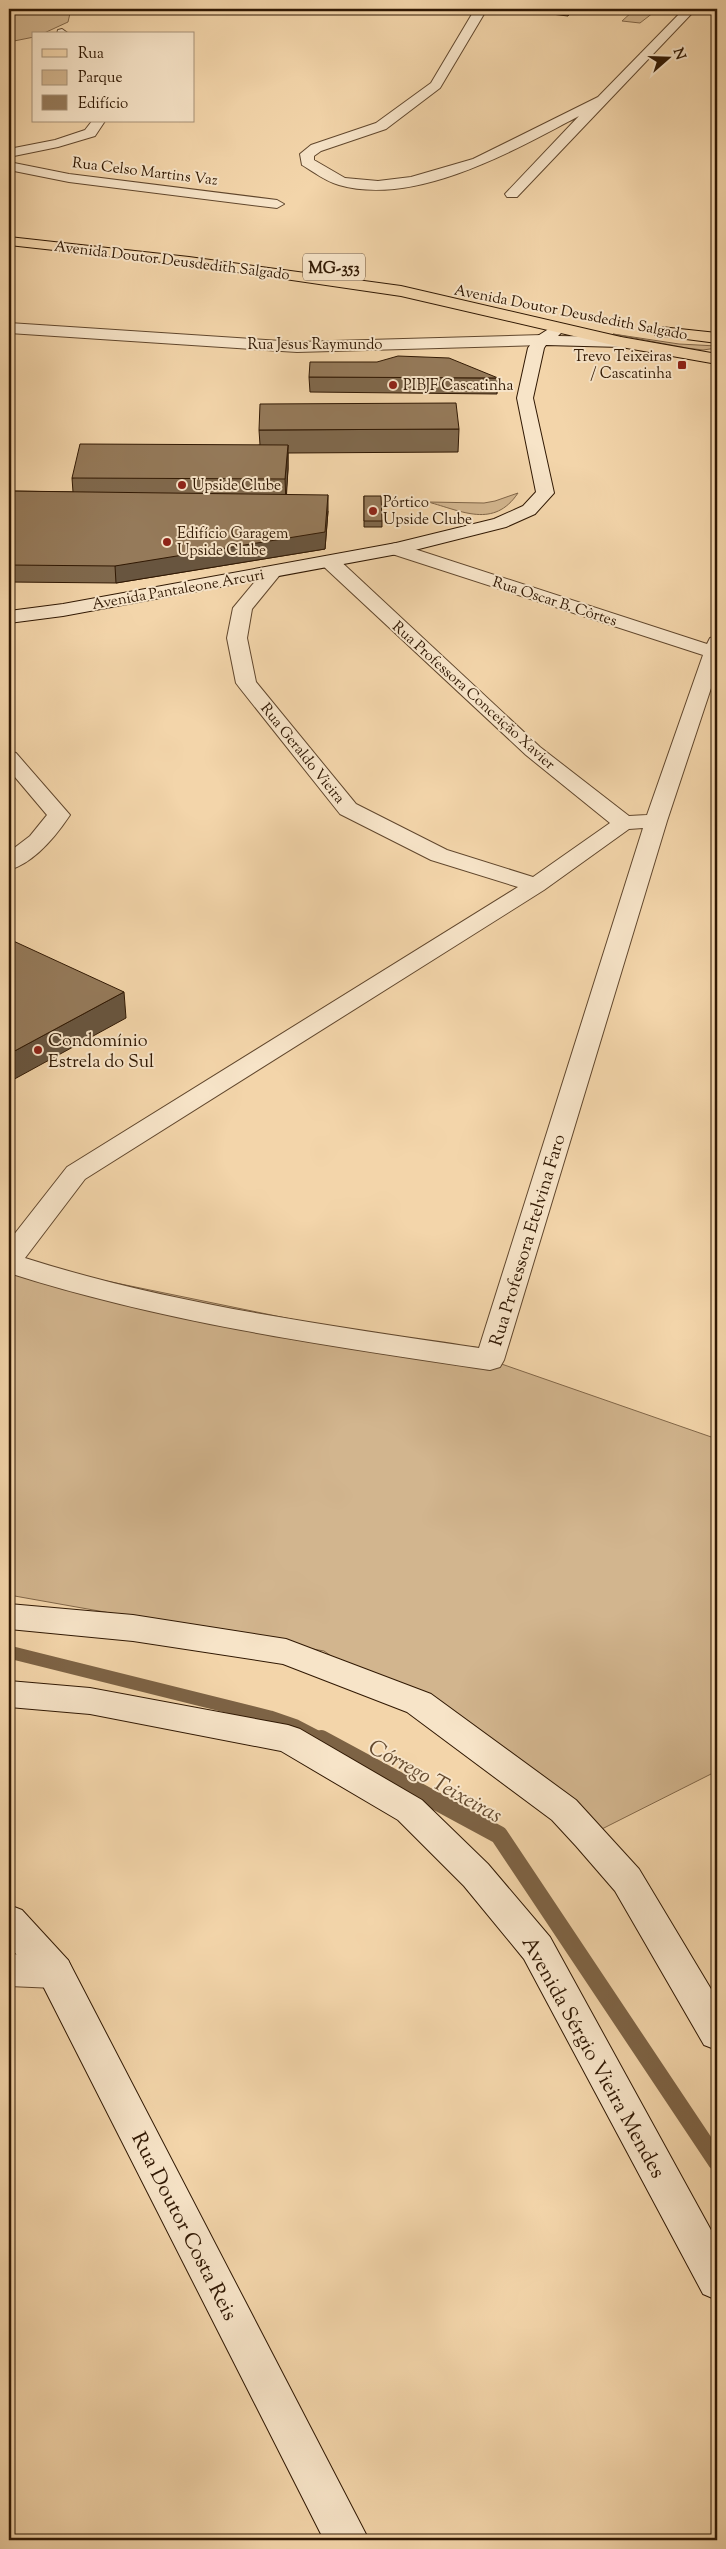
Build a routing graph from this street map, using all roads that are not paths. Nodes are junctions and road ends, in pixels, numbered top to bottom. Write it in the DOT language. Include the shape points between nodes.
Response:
graph roads {
  1 [pos="481,9"];
  2 [pos="690,9"];
  3 [pos="601,100"];
  4 [pos="98,122"];
  5 [pos="9,153"];
  6 [pos="9,166"];
  7 [pos="512,194"];
  8 [pos="277,204"];
  9 [pos="9,226"];
  10 [pos="9,241"];
  11 [pos="473,292"];
  12 [pos="9,328"];
  13 [pos="558,328"];
  14 [pos="646,329"];
  15 [pos="717,338"];
  16 [pos="542,340"];
  17 [pos="621,342"];
  18 [pos="717,343"];
  19 [pos="717,359"];
  20 [pos="396,549"];
  21 [pos="329,561"];
  22 [pos="274,571"];
  23 [pos="9,617"];
  24 [pos="715,647"];
  25 [pos="9,757"];
  26 [pos="656,821"];
  27 [pos="624,823"];
  28 [pos="9,863"];
  29 [pos="536,885"];
  30 [pos="9,1262"];
  31 [pos="9,1616"];
  32 [pos="9,1694"];
  33 [pos="9,1921"];
  34 [pos="9,1970"];
  35 [pos="55,1972"];
  36 [pos="717,2032"];
  37 [pos="717,2280"];
  38 [pos="347,2540"];
  1 -- 3 [label="street" via="436,85 382,126 316,148 307,154 307,162 342,181 378,185 420,181 450,174"];
  2 -- 3 [label="street"];
  3 -- 7 [label="street"];
  4 -- 5 [label="street" via="90,134"];
  6 -- 8 [label="street, Rua Celso Martins Vaz" via="69,178"];
  9 -- 11 [label="main road, Avenida Doutor Deusdedith Salgado / MG-353" via="338,268"];
  10 -- 13 [label="main road, Avenida Doutor Deusdedith Salgado / MG-353" via="401,291"];
  12 -- 16 [label="street, Rua Jesus Raymundo" via="297,347"];
  13 -- 16 [label="street"];
  13 -- 17 [label="main road, Avenida Doutor Deusdedith Salgado / MG-353"];
  13 -- 18 [label="main road" via="584,324 667,340"];
  14 -- 15 [label="main road, Avenida Doutor Deusdedith Salgado"];
  16 -- 17 [label="street, Rua Jesus Raymundo"];
  16 -- 20 [label="street, Avenida Pantaleone Arcuri" via="536,348 525,398 544,493 529,510 500,523"];
  17 -- 19 [label="main road, Avenida Doutor Deusdedith Salgado / MG-353"];
  20 -- 21 [label="street, Avenida Pantaleone Arcuri"];
  20 -- 24 [label="street, Rua Oscar B. Côrtes"];
  21 -- 22 [label="street, Avenida Pantaleone Arcuri"];
  21 -- 27 [label="street, Rua Professora Conceição Xavier" via="534,751"];
  22 -- 23 [label="street, Avenida Pantaleone Arcuri"];
  22 -- 29 [label="street, Rua Geraldo Vieira" via="243,608 237,638 246,682 348,809 439,854"];
  24 -- 26 [label="street, Rua Professora Etelvina Faro"];
  25 -- 28 [label="street" via="59,815 38,841"];
  26 -- 27 [label="street"];
  26 -- 30 [label="street, Rua Professora Etelvina Faro" via="490,1360 190,1313 54,1279"];
  27 -- 29 [label="street, Rua Professora Etelvina Faro"];
  29 -- 30 [label="street, Rua Professora Etelvina Faro" via="76,1173"];
  31 -- 36 [label="street" via="133,1628 286,1652 420,1703 564,1810 588,1836 627,1880"];
  32 -- 37 [label="street, Avenida Sérgio Vieira Mendes" via="90,1701 288,1739 410,1810 476,1875 537,1948"];
  33 -- 35 [label="street, Rua Doutor Costa Reis"];
  34 -- 35 [label="street"];
  35 -- 38 [label="street, Rua Doutor Costa Reis"];
}
